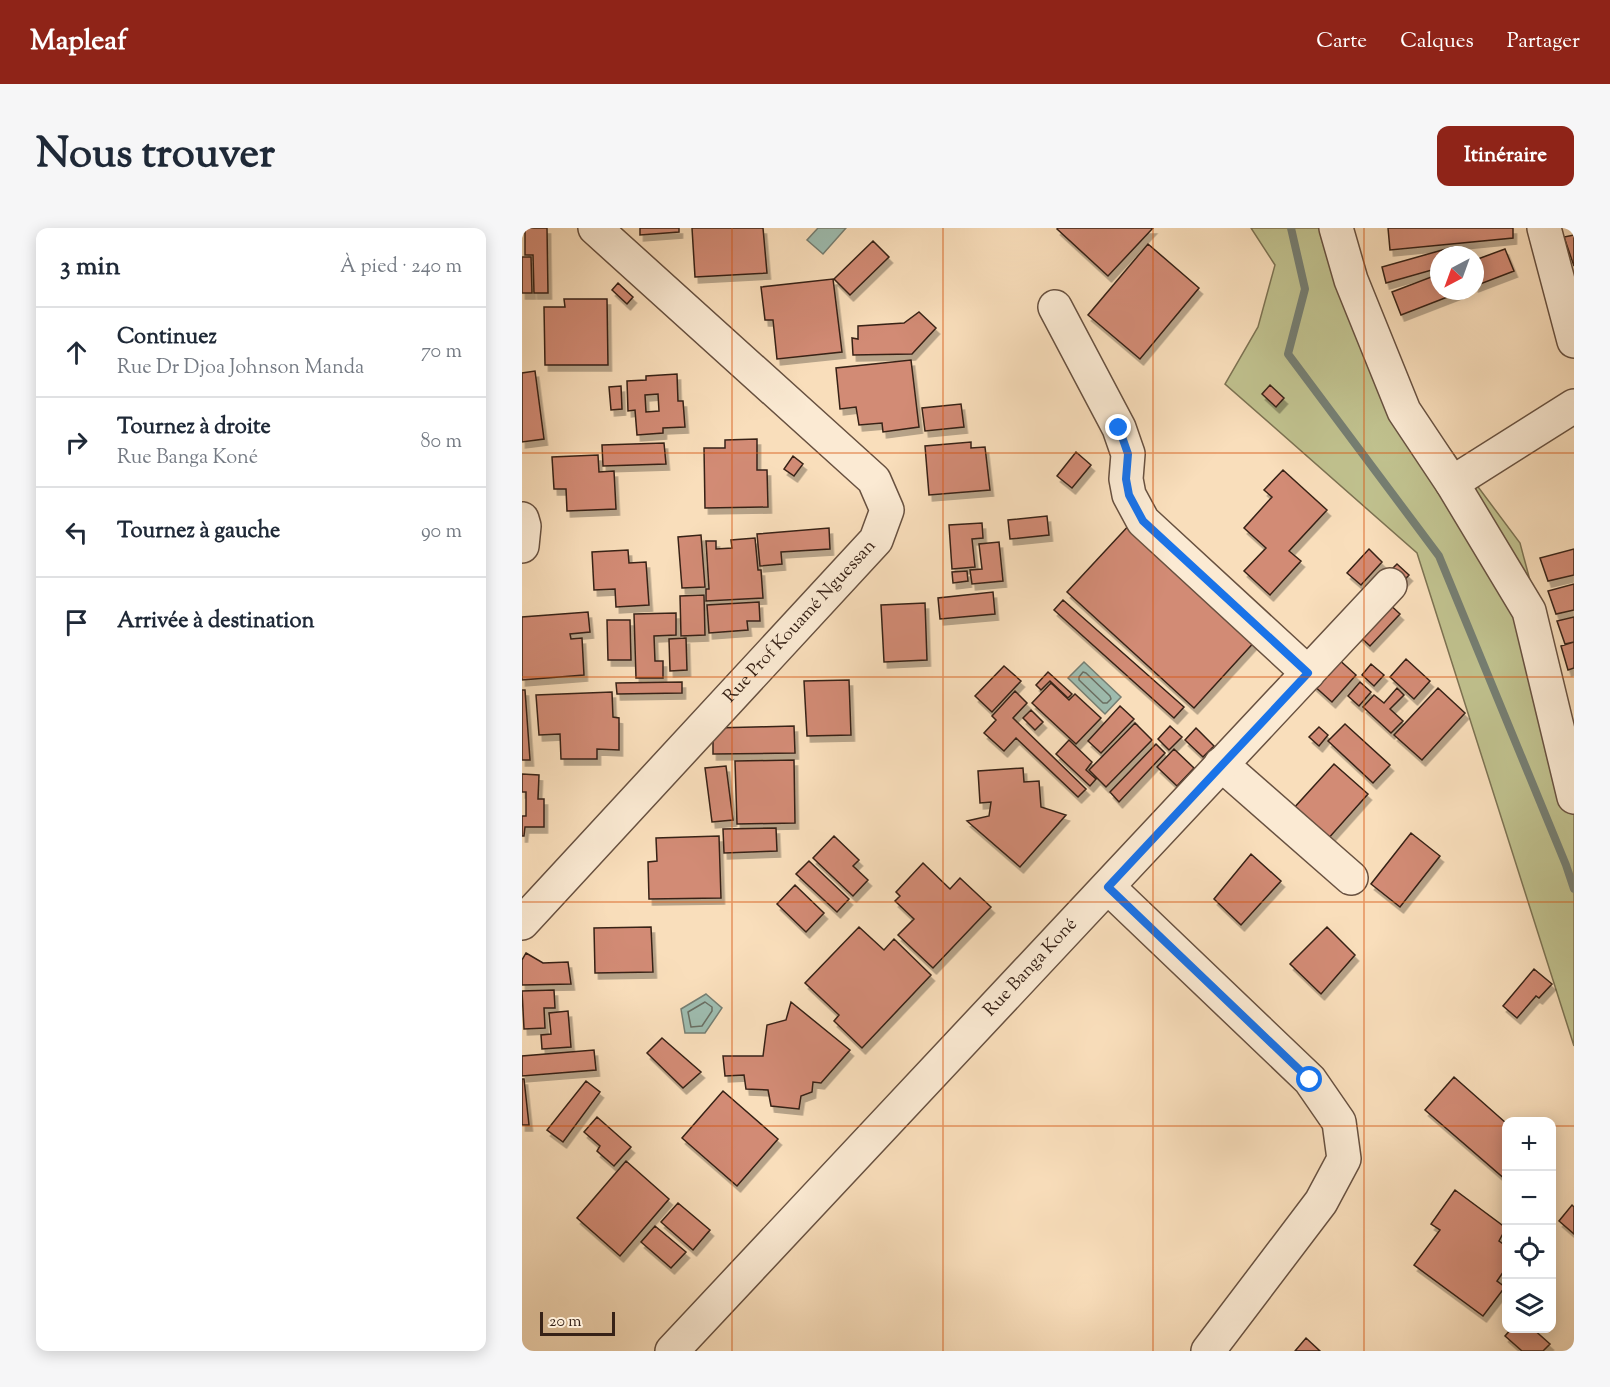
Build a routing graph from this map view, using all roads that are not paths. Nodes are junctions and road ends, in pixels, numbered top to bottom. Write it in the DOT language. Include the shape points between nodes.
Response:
graph roads {
  1 [pos="595,228"];
  2 [pos="1336,228"];
  3 [pos="1544,228"];
  4 [pos="1055,307"];
  5 [pos="1574,341"];
  6 [pos="1574,406"];
  7 [pos="1452,483"];
  8 [pos="522,519"];
  9 [pos="522,546"];
  10 [pos="1390,585"];
  11 [pos="1308,673"];
  12 [pos="1221,764"];
  13 [pos="1574,797"];
  14 [pos="1351,878"];
  15 [pos="1108,887"];
  16 [pos="524,915"];
  17 [pos="689,1346"];
  18 [pos="1208,1351"];
  1 -- 16 [label="street, Rue Prof Kouamé Nguessan" via="874,480 887,510 876,540"];
  2 -- 7 [label="street" via="1351,280 1404,411"];
  3 -- 5 [label="street"];
  4 -- 11 [label="street" via="1119,428 1128,454 1129,495 1143,521"];
  6 -- 7 [label="street"];
  7 -- 13 [label="street" via="1528,611"];
  8 -- 9 [label="street"];
  10 -- 11 [label="street, Rue Banga Koné"];
  11 -- 12 [label="street, Rue Banga Koné"];
  12 -- 14 [label="street"];
  12 -- 15 [label="street, Rue Banga Koné"];
  15 -- 17 [label="street, Rue Banga Koné"];
  15 -- 18 [label="street" via="1310,1080 1339,1122 1344,1159 1321,1202"];
}
